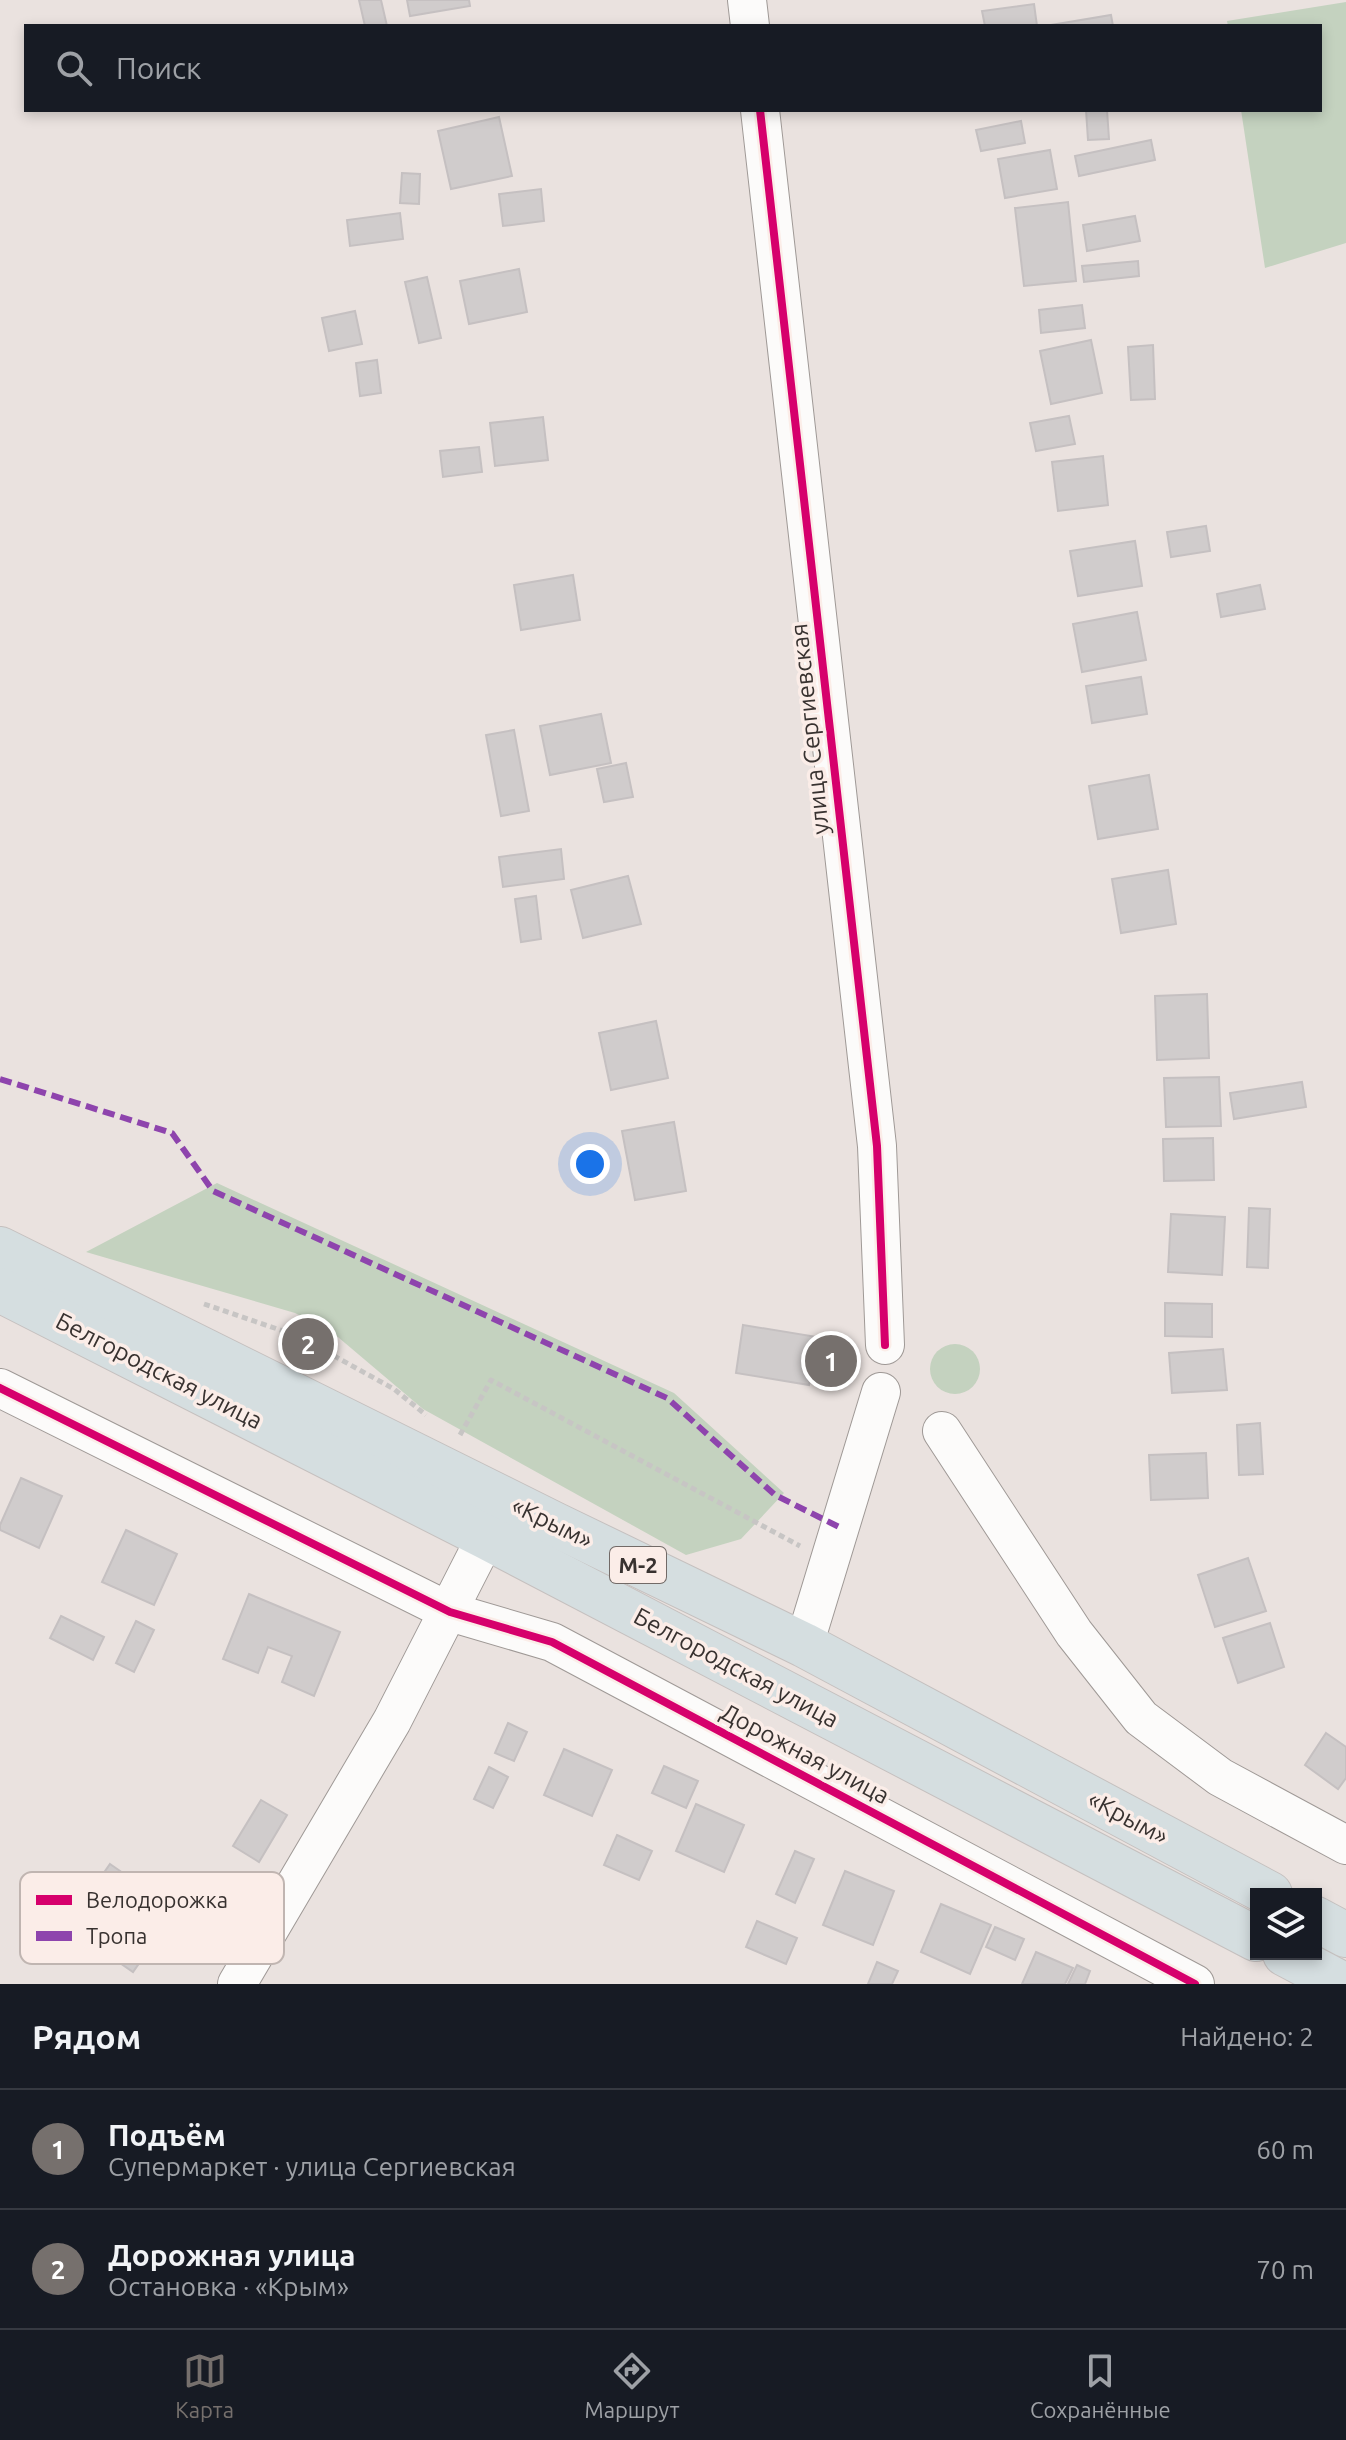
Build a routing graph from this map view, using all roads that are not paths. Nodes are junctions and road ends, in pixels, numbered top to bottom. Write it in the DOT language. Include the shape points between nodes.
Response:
graph roads {
  1 [pos="747,0"];
  2 [pos="750,24"];
  3 [pos="760,112"];
  4 [pos="0,1249"];
  5 [pos="0,1290"];
  6 [pos="885,1345"];
  7 [pos="0,1388"];
  8 [pos="881,1392"];
  9 [pos="942,1431"];
  10 [pos="486,1537"];
  11 [pos="450,1612"];
  12 [pos="804,1645"];
  13 [pos="1346,1845"];
  14 [pos="1259,1888"];
  15 [pos="284,1904"];
  16 [pos="1322,1922"];
  17 [pos="1346,1935"];
  18 [pos="1250,1936"];
  19 [pos="1296,1960"];
  20 [pos="249,1964"];
  21 [pos="237,1984"];
  22 [pos="1195,1984"];
  23 [pos="1342,1984"];
  1 -- 2 [label="street"];
  3 -- 6 [label="street, улица Сергиевская" via="877,1146"];
  4 -- 12 [label="main road, «Крым» / М-2"];
  5 -- 10 [label="main road, Белгородская улица / М-2"];
  7 -- 11 [label="street, Дорожная улица"];
  8 -- 12 [label="street"];
  9 -- 13 [label="street" via="1074,1633 1141,1718 1220,1777"];
  10 -- 11 [label="street"];
  10 -- 18 [label="main road, Белгородская улица / М-2"];
  11 -- 15 [label="street"];
  11 -- 22 [label="street, Дорожная улица" via="552,1642"];
  12 -- 14 [label="main road, «Крым» / М-2"];
  16 -- 17 [label="main road"];
  19 -- 23 [label="main road"];
  20 -- 21 [label="street"];
}
